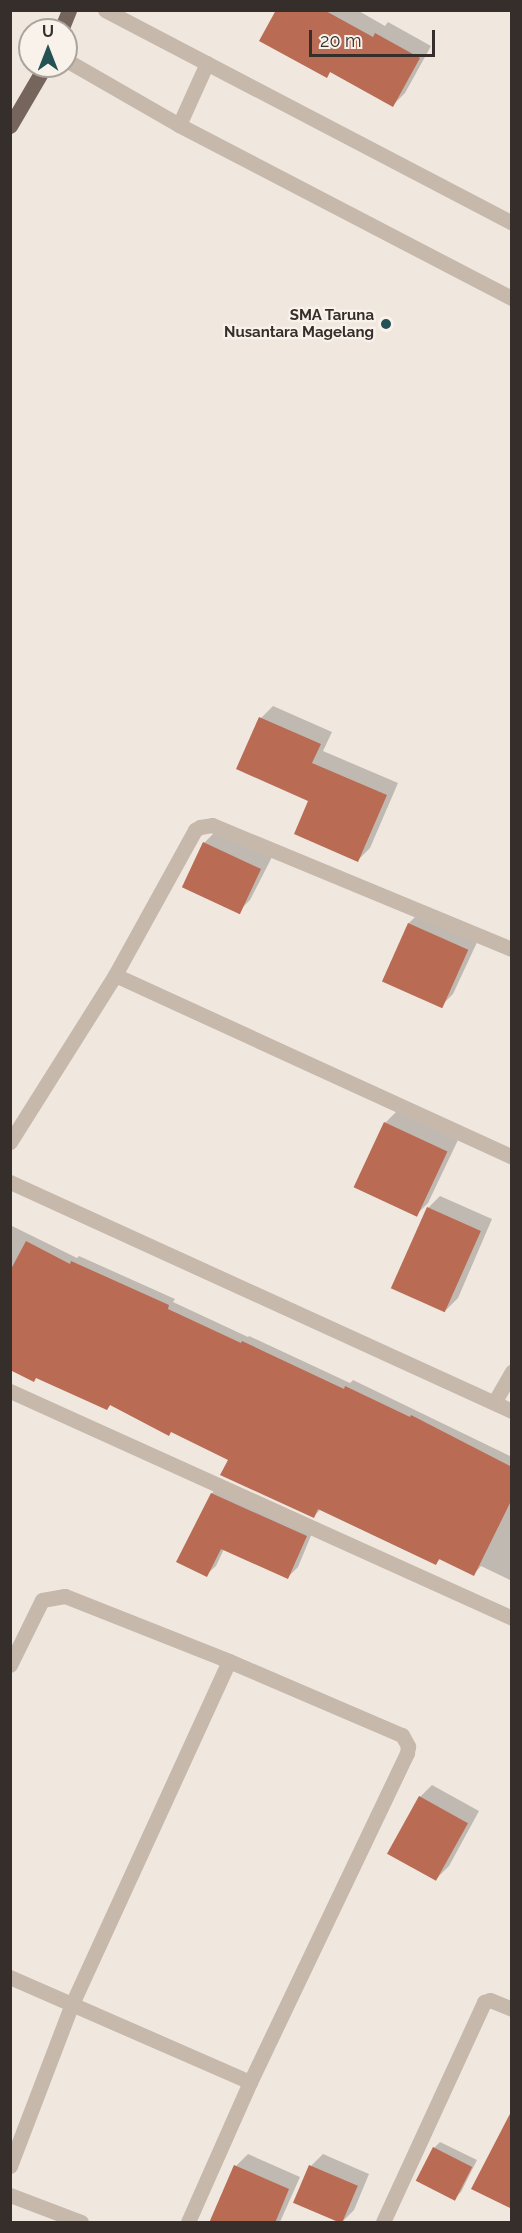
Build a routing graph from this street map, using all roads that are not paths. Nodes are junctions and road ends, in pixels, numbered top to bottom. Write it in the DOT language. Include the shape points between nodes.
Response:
graph roads {
  1 [pos="105,10"];
  2 [pos="207,63"];
  3 [pos="78,67"];
  4 [pos="38,78"];
  5 [pos="179,125"];
  6 [pos="10,126"];
  7 [pos="512,223"];
  8 [pos="512,298"];
  9 [pos="512,949"];
  10 [pos="115,975"];
  11 [pos="10,1142"];
  12 [pos="512,1157"];
  13 [pos="10,1182"];
  14 [pos="512,1371"];
  15 [pos="10,1391"];
  16 [pos="495,1401"];
  17 [pos="512,1411"];
  18 [pos="512,1618"];
  19 [pos="229,1661"];
  20 [pos="10,1665"];
  21 [pos="10,1977"];
  22 [pos="72,2004"];
  23 [pos="512,2009"];
  24 [pos="250,2082"];
  25 [pos="10,2166"];
  26 [pos="10,2195"];
  27 [pos="81,2223"];
  28 [pos="188,2223"];
  29 [pos="383,2223"];
  1 -- 2 [label="street"];
  2 -- 5 [label="street"];
  2 -- 7 [label="street"];
  3 -- 5 [label="street"];
  4 -- 6 [label="main road"];
  5 -- 8 [label="street"];
  9 -- 10 [label="street" via="212,825 195,830"];
  10 -- 11 [label="street"];
  10 -- 12 [label="street"];
  13 -- 16 [label="street"];
  14 -- 16 [label="street"];
  15 -- 18 [label="street"];
  16 -- 17 [label="street"];
  19 -- 20 [label="street" via="65,1596 52,1596 42,1600"];
  19 -- 22 [label="street"];
  19 -- 24 [label="street" via="402,1735 408,1746"];
  21 -- 22 [label="street"];
  22 -- 24 [label="street"];
  22 -- 25 [label="street"];
  23 -- 29 [label="street" via="490,2000 484,2002"];
  24 -- 28 [label="street"];
  26 -- 27 [label="street"];
}
